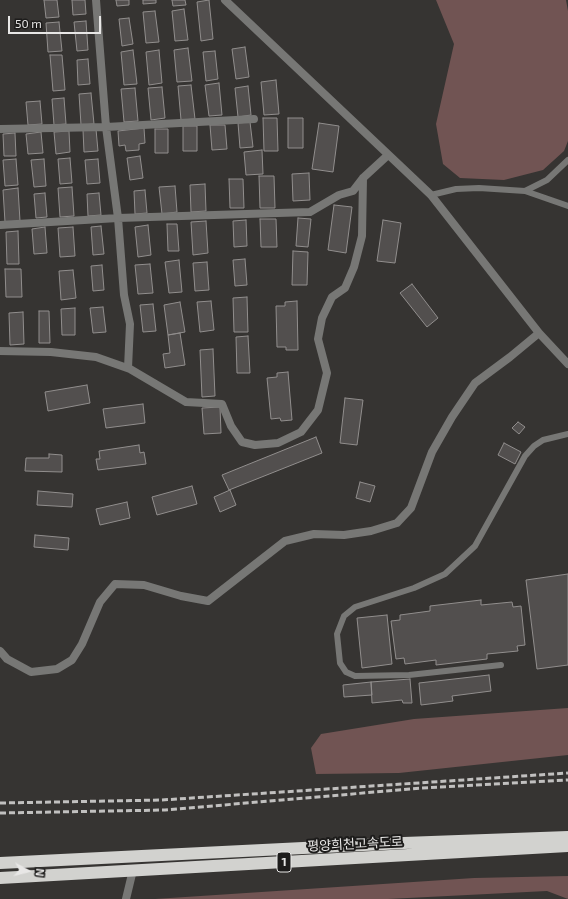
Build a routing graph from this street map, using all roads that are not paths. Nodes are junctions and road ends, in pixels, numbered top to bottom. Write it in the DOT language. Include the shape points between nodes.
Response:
graph roads {
  1 [pos="96,0"];
  2 [pos="225,0"];
  3 [pos="254,119"];
  4 [pos="106,127"];
  5 [pos="0,129"];
  6 [pos="388,155"];
  7 [pos="568,160"];
  8 [pos="363,178"];
  9 [pos="525,191"];
  10 [pos="431,194"];
  11 [pos="568,206"];
  12 [pos="118,218"];
  13 [pos="0,225"];
  14 [pos="539,332"];
  15 [pos="0,351"];
  16 [pos="568,364"];
  17 [pos="128,368"];
  18 [pos="568,434"];
  19 [pos="0,651"];
  20 [pos="501,665"];
  21 [pos="568,837"];
  22 [pos="568,846"];
  23 [pos="0,863"];
  24 [pos="133,870"];
  25 [pos="0,878"];
  26 [pos="126,899"];
  1 -- 4 [label="street"];
  2 -- 6 [label="street"];
  3 -- 4 [label="street"];
  4 -- 5 [label="street"];
  4 -- 12 [label="street"];
  6 -- 8 [label="street"];
  6 -- 10 [label="street"];
  7 -- 9 [label="lane" via="547,180"];
  8 -- 12 [label="street" via="353,191 339,195 310,212"];
  8 -- 17 [label="street" via="362,236 354,267 345,288 332,297 322,318 318,339 327,373 318,410 301,432 278,443 255,445 242,442 231,426 222,404 186,402"];
  9 -- 10 [label="lane" via="479,188"];
  9 -- 11 [label="lane"];
  10 -- 14 [label="street"];
  12 -- 13 [label="street"];
  12 -- 17 [label="street" via="124,295 130,324"];
  14 -- 16 [label="street"];
  14 -- 19 [label="street" via="475,383 432,452 410,508 397,523 371,532 344,535 314,534 286,541 208,600 181,596 144,585 115,584 100,602 82,644 72,660 57,669 31,672 6,659"];
  15 -- 17 [label="street" via="52,352 96,357"];
  18 -- 20 [label="lane" via="543,440 525,456 474,546 444,574 414,588 355,607 344,616 337,634 340,663 346,672 355,676"];
  21 -- 23 [label="highway, 평양희천고속도로 / 1"];
  22 -- 24 [label="highway, 평양희천고속도로 / 1"];
  24 -- 25 [label="highway, 평양희천고속도로 / 1"];
  24 -- 26 [label="street"];
}
